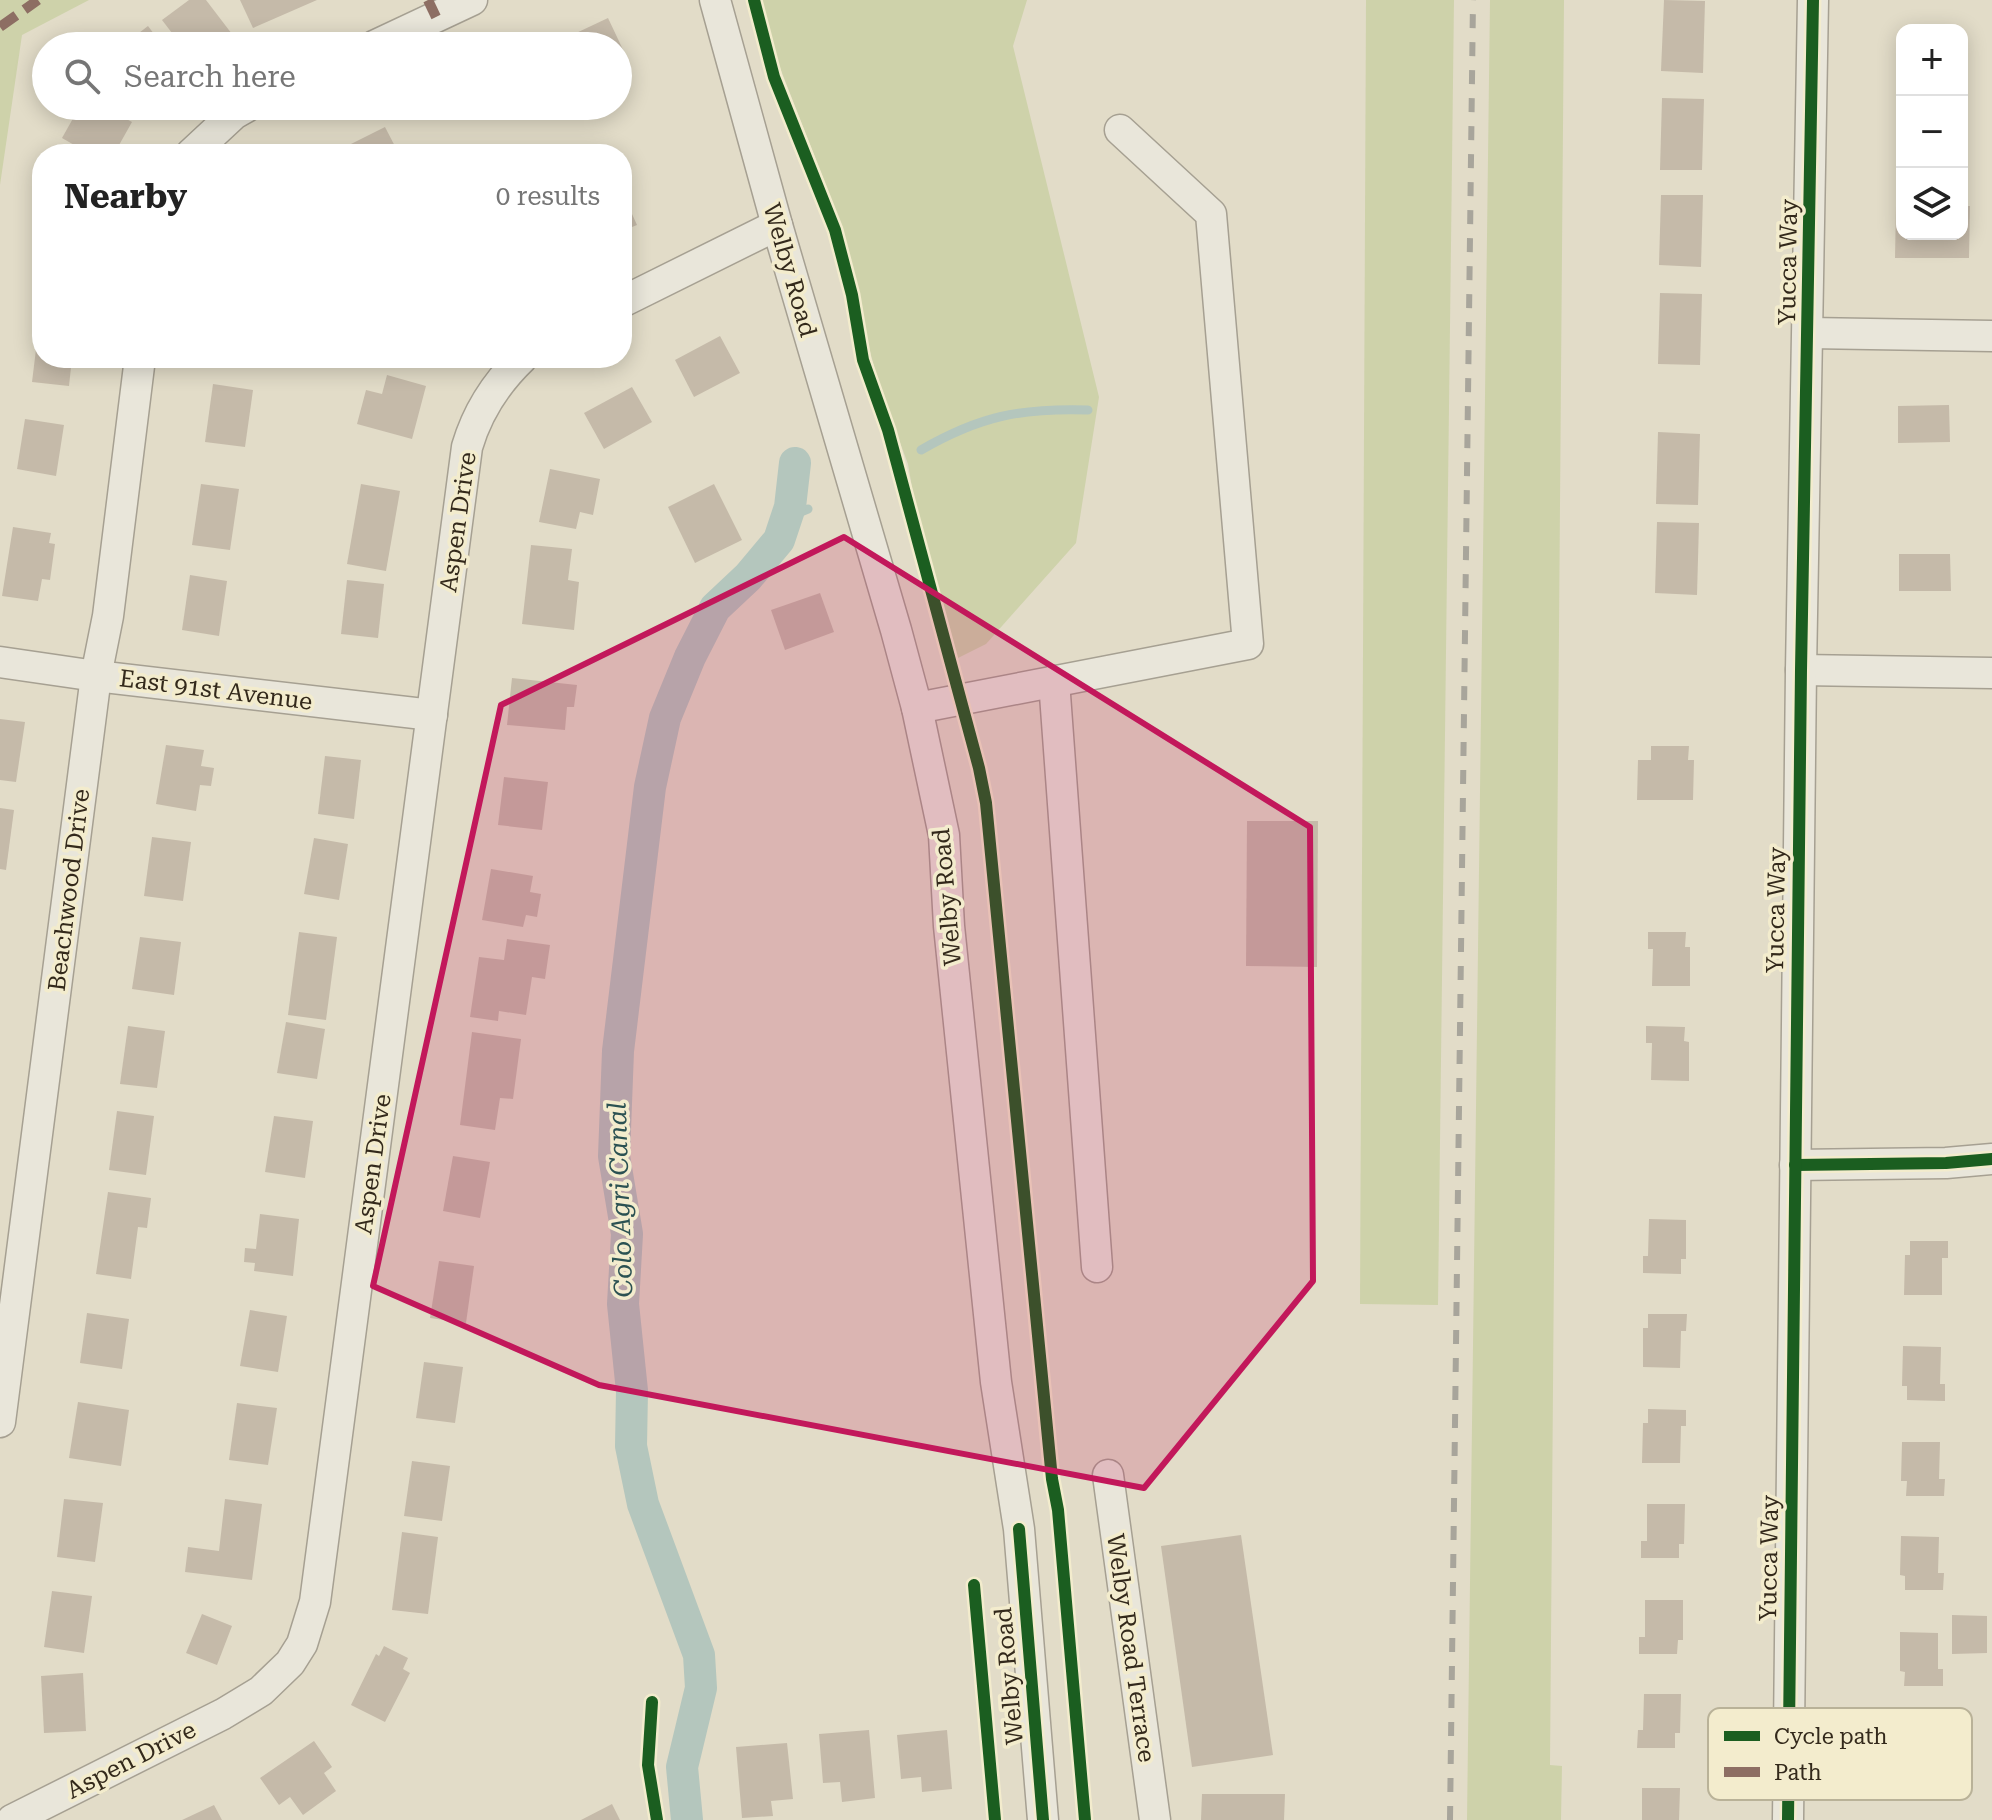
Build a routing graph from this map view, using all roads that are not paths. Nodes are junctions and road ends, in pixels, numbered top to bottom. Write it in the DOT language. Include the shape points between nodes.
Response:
graph roads {
  1 [pos="472,0"];
  2 [pos="715,0"];
  3 [pos="1813,0"];
  4 [pos="404,32"];
  5 [pos="228,120"];
  6 [pos="1120,130"];
  7 [pos="202,144"];
  8 [pos="777,225"];
  9 [pos="632,297"];
  10 [pos="1809,333"];
  11 [pos="1992,336"];
  12 [pos="139,368"];
  13 [pos="511,368"];
  14 [pos="0,662"];
  15 [pos="1801,670"];
  16 [pos="1992,673"];
  17 [pos="96,676"];
  18 [pos="1054,681"];
  19 [pos="917,708"];
  20 [pos="432,715"];
  21 [pos="1992,1159"];
  22 [pos="1795,1165"];
  23 [pos="1097,1267"];
  24 [pos="0,1422"];
  25 [pos="1108,1475"];
  26 [pos="1789,1708"];
  27 [pos="1788,1800"];
  28 [pos="12,1820"];
  29 [pos="1043,1820"];
  30 [pos="1155,1820"];
  31 [pos="1788,1820"];
  1 -- 4 [label="street"];
  2 -- 8 [label="street, Welby Road"];
  3 -- 10 [label="street, Yucca Way"];
  5 -- 7 [label="street"];
  6 -- 18 [label="street" via="1211,214 1248,644"];
  8 -- 9 [label="street"];
  8 -- 19 [label="street, Welby Road"];
  10 -- 11 [label="street"];
  10 -- 15 [label="street, Yucca Way"];
  12 -- 17 [label="street, Beachwood Drive"];
  13 -- 20 [label="street, Aspen Drive" via="484,406 467,447"];
  14 -- 17 [label="street, East 91st Avenue"];
  15 -- 16 [label="street"];
  15 -- 22 [label="street, Yucca Way"];
  17 -- 20 [label="street, East 91st Avenue"];
  17 -- 24 [label="street, Beachwood Drive"];
  18 -- 19 [label="street"];
  18 -- 23 [label="street"];
  19 -- 29 [label="street, Welby Road" via="944,835 996,1382 1019,1529"];
  20 -- 28 [label="street, Aspen Drive" via="310,1624 290,1663 261,1691"];
  21 -- 22 [label="street"];
  22 -- 26 [label="street, Yucca Way"];
  25 -- 30 [label="street, Welby Road Terrace"];
  27 -- 31 [label="street, Yucca Way"];
}
